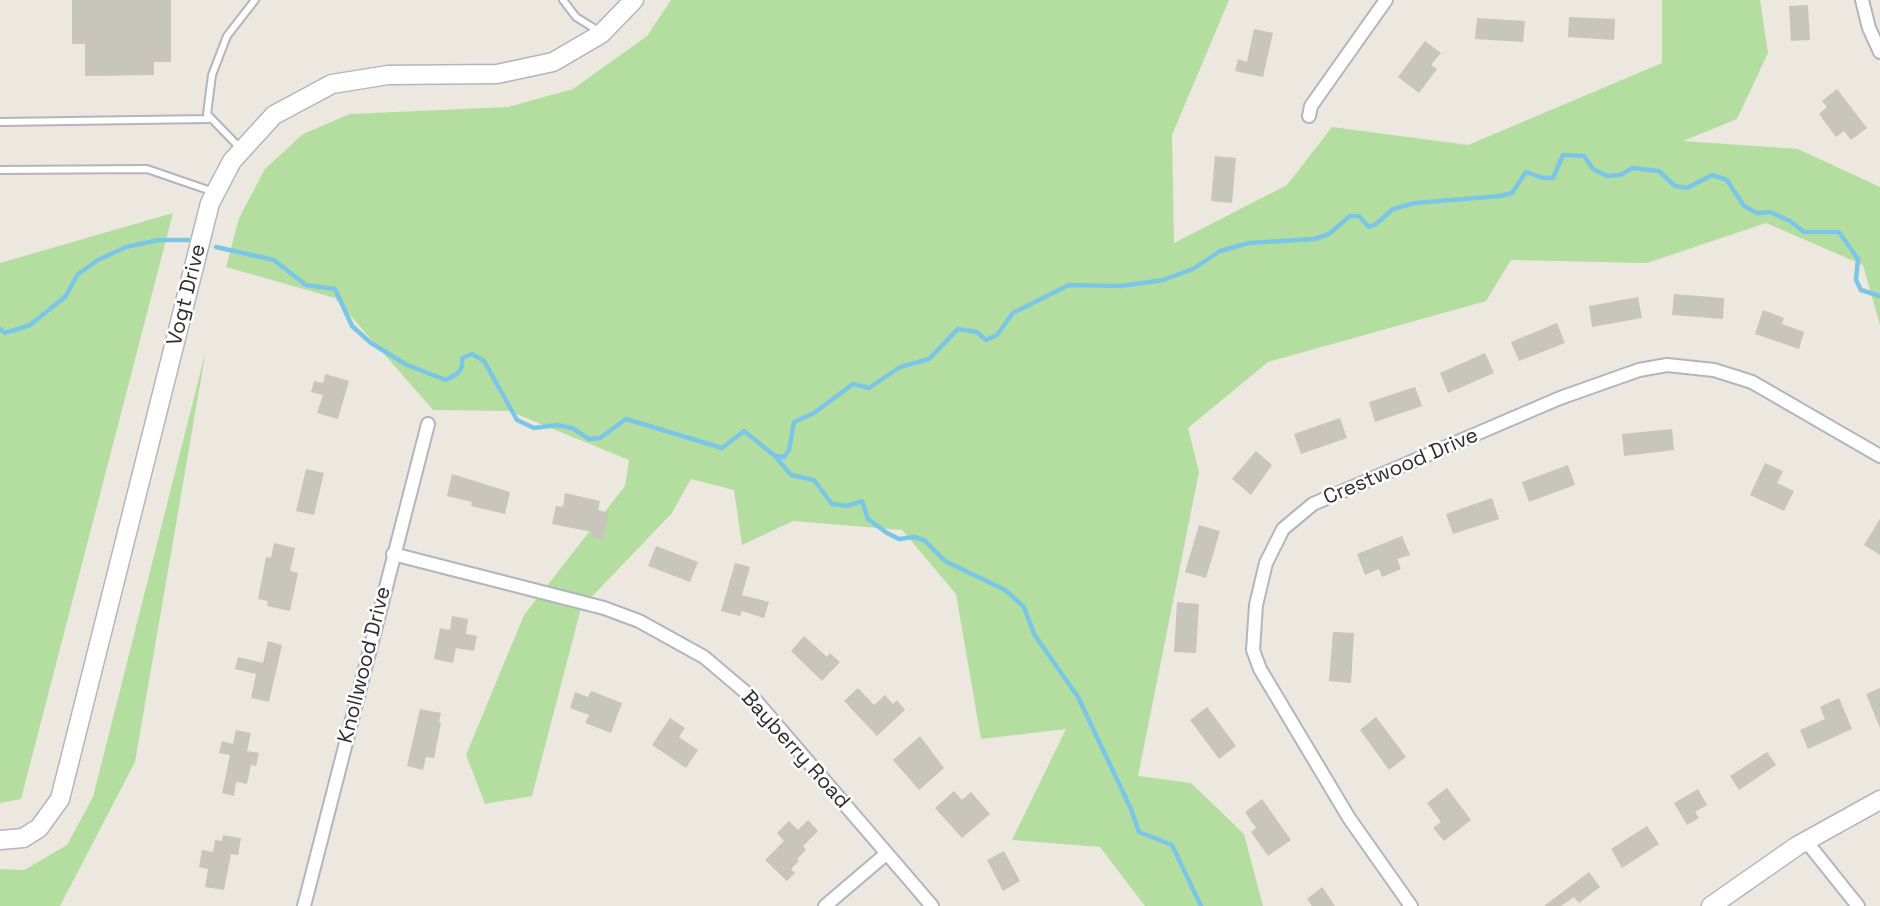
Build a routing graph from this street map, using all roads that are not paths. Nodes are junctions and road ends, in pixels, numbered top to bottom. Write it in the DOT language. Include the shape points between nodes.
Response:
graph roads {
  1 [pos="255,0"];
  2 [pos="563,0"];
  3 [pos="634,0"];
  4 [pos="1386,0"];
  5 [pos="1862,0"];
  6 [pos="601,34"];
  7 [pos="1880,52"];
  8 [pos="1309,116"];
  9 [pos="208,119"];
  10 [pos="0,122"];
  11 [pos="241,149"];
  12 [pos="0,170"];
  13 [pos="216,192"];
  14 [pos="428,424"];
  15 [pos="1880,457"];
  16 [pos="393,554"];
  17 [pos="1880,800"];
  18 [pos="0,840"];
  19 [pos="1806,841"];
  20 [pos="886,853"];
  21 [pos="304,906"];
  22 [pos="825,906"];
  23 [pos="932,906"];
  24 [pos="1411,906"];
  25 [pos="1711,906"];
  26 [pos="1858,906"];
  1 -- 9 [label="lane" via="227,36 212,75"];
  2 -- 6 [label="lane" via="576,17"];
  3 -- 6 [label="street, Vogt Drive"];
  4 -- 8 [label="street" via="1311,106"];
  5 -- 7 [label="street"];
  6 -- 11 [label="street, Vogt Drive" via="553,62 516,72 388,75 332,84 274,115"];
  9 -- 10 [label="lane"];
  9 -- 11 [label="lane"];
  11 -- 13 [label="street, Vogt Drive"];
  12 -- 13 [label="lane" via="147,169"];
  13 -- 18 [label="street, Vogt Drive" via="60,799 38,828 23,838"];
  14 -- 16 [label="street, Knollwood Drive"];
  15 -- 24 [label="street, Crestwood Drive" via="1752,382 1714,370 1667,365 1560,398 1313,504 1283,529 1266,562 1256,605 1256,660 1349,818"];
  16 -- 20 [label="street, Bayberry Road" via="604,608 639,621 704,657 756,701"];
  16 -- 21 [label="street, Knollwood Drive"];
  17 -- 19 [label="street"];
  19 -- 25 [label="street"];
  19 -- 26 [label="street"];
  20 -- 22 [label="street"];
  20 -- 23 [label="street, Bayberry Road"];
}
